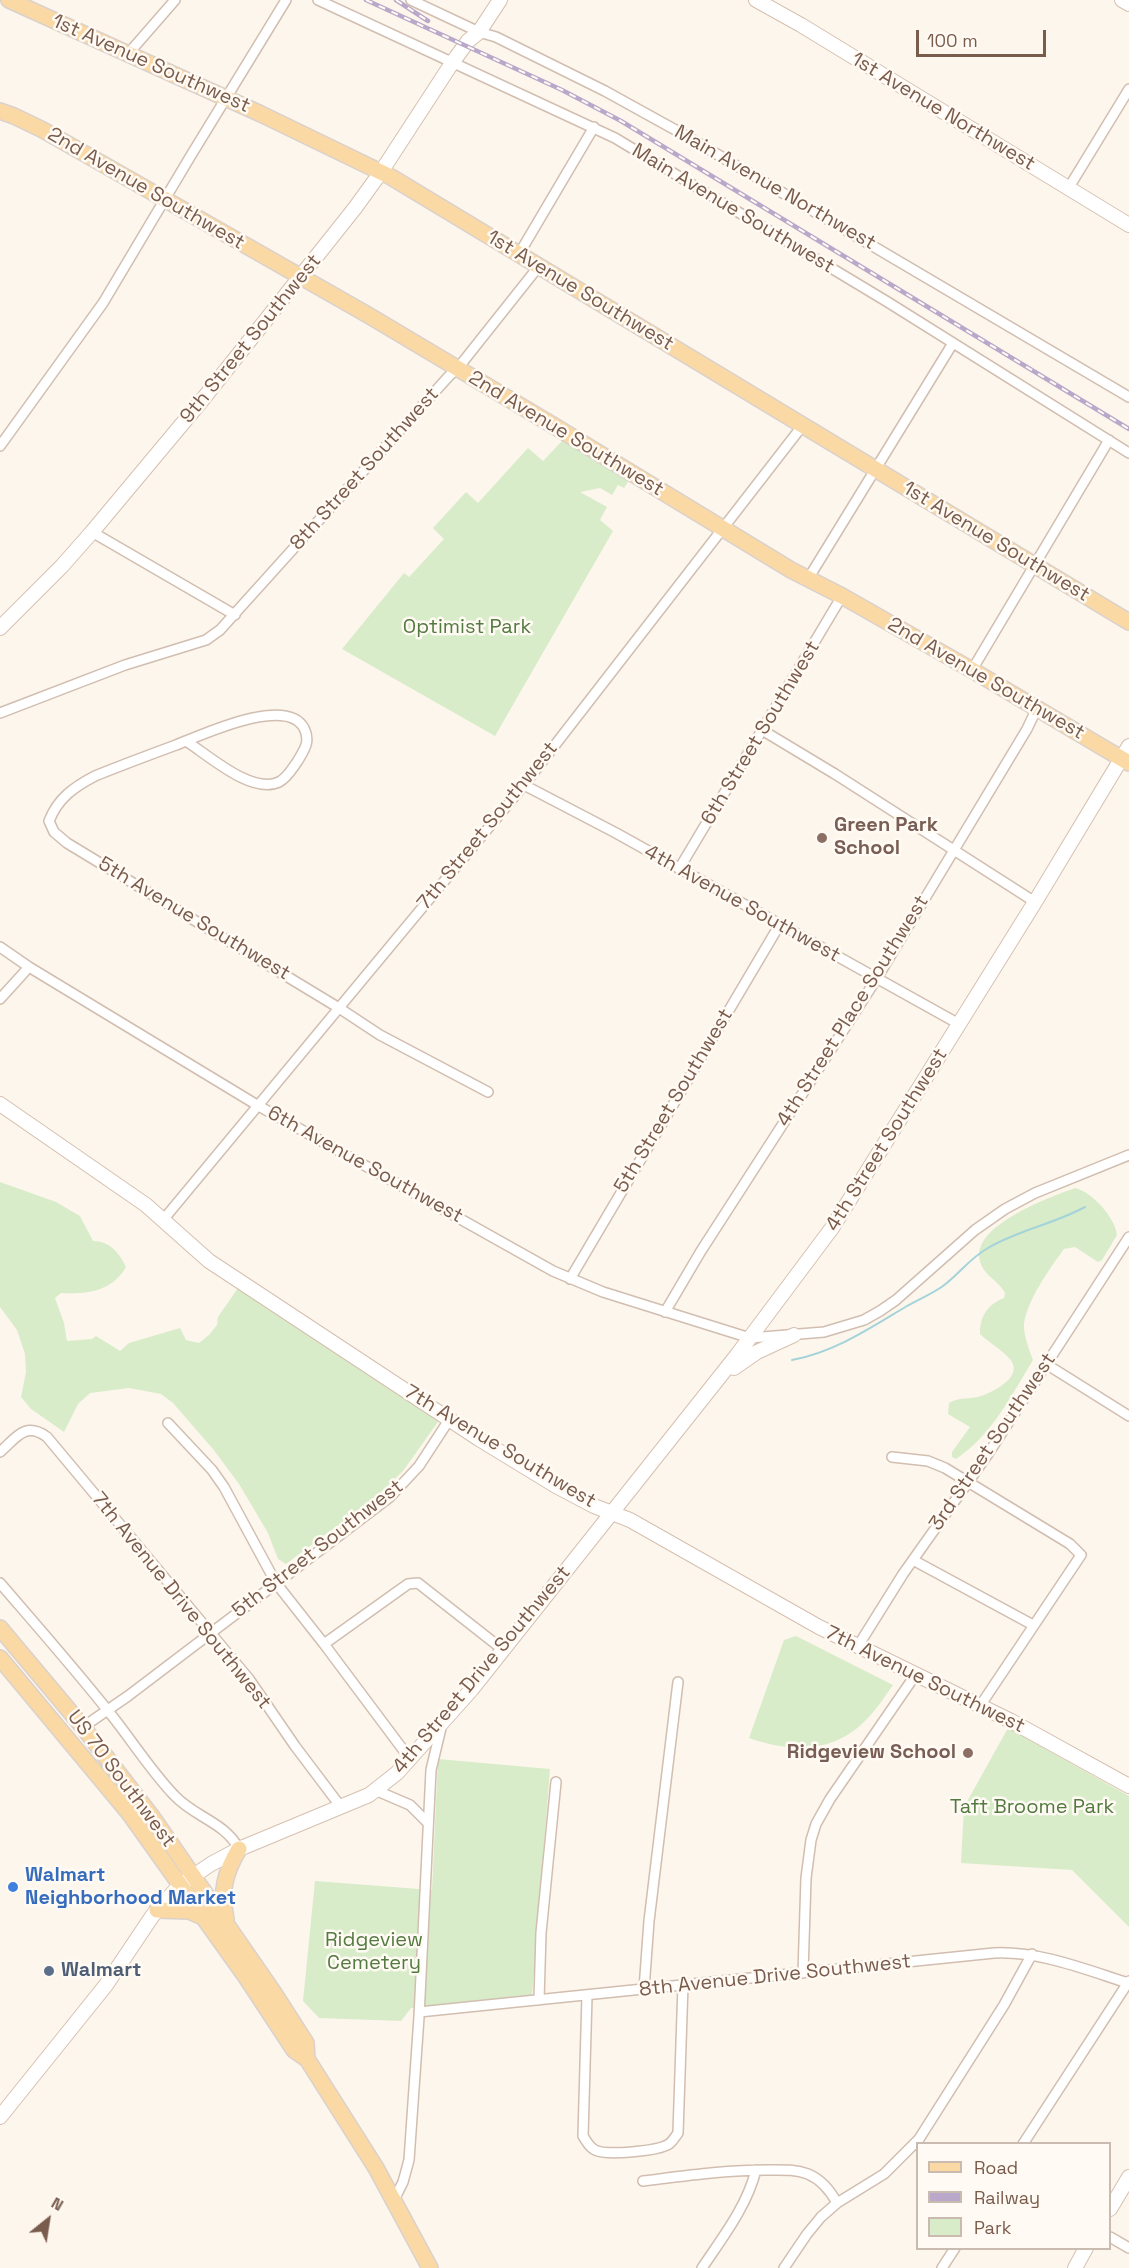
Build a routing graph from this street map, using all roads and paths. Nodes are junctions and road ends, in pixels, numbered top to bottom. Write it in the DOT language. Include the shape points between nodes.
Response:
graph roads {
  1 [pos="9,0"];
  2 [pos="175,0"];
  3 [pos="286,0"];
  4 [pos="318,0"];
  5 [pos="411,0"];
  6 [pos="500,0"];
  7 [pos="756,0"];
  8 [pos="1122,0"];
  9 [pos="1129,4"];
  10 [pos="479,32"];
  11 [pos="128,54"];
  12 [pos="452,63"];
  13 [pos="1129,89"];
  14 [pos="226,98"];
  15 [pos="0,111"];
  16 [pos="594,127"];
  17 [pos="381,172"];
  18 [pos="1068,189"];
  19 [pos="165,199"];
  20 [pos="1129,225"];
  21 [pos="519,254"];
  22 [pos="539,266"];
  23 [pos="301,278"];
  24 [pos="953,343"];
  25 [pos="458,368"];
  26 [pos="1129,397"];
  27 [pos="803,425"];
  28 [pos="1109,440"];
  29 [pos="0,446"];
  30 [pos="1129,453"];
  31 [pos="875,469"];
  32 [pos="724,529"];
  33 [pos="92,532"];
  34 [pos="1034,565"];
  35 [pos="808,579"];
  36 [pos="842,596"];
  37 [pos="235,615"];
  38 [pos="1129,622"];
  39 [pos="0,628"];
  40 [pos="972,670"];
  41 [pos="1037,708"];
  42 [pos="0,713"];
  43 [pos="762,730"];
  44 [pos="186,741"];
  45 [pos="1127,756"];
  46 [pos="524,785"];
  47 [pos="953,849"];
  48 [pos="679,869"];
  49 [pos="1035,902"];
  50 [pos="780,924"];
  51 [pos="0,947"];
  52 [pos="28,967"];
  53 [pos="877,978"];
  54 [pos="0,999"];
  55 [pos="339,1008"];
  56 [pos="959,1024"];
  57 [pos="488,1092"];
  58 [pos="0,1104"];
  59 [pos="257,1106"];
  60 [pos="1129,1155"];
  61 [pos="164,1220"];
  62 [pos="1129,1237"];
  63 [pos="570,1279"];
  64 [pos="665,1312"];
  65 [pos="794,1335"];
  66 [pos="750,1338"];
  67 [pos="1046,1364"];
  68 [pos="707,1391"];
  69 [pos="1129,1416"];
  70 [pos="450,1420"];
  71 [pos="168,1423"];
  72 [pos="0,1452"];
  73 [pos="892,1457"];
  74 [pos="969,1482"];
  75 [pos="612,1512"];
  76 [pos="913,1560"];
  77 [pos="0,1583"];
  78 [pos="276,1583"];
  79 [pos="1033,1625"];
  80 [pos="0,1628"];
  81 [pos="210,1632"];
  82 [pos="324,1644"];
  83 [pos="858,1646"];
  84 [pos="502,1649"];
  85 [pos="0,1658"];
  86 [pos="916,1674"];
  87 [pos="678,1682"];
  88 [pos="980,1706"];
  89 [pos="108,1710"];
  90 [pos="443,1722"];
  91 [pos="83,1727"];
  92 [pos="410,1759"];
  93 [pos="556,1782"];
  94 [pos="1129,1786"];
  95 [pos="375,1790"];
  96 [pos="342,1807"];
  97 [pos="428,1823"];
  98 [pos="239,1849"];
  99 [pos="187,1881"];
  100 [pos="157,1910"];
  101 [pos="203,1917"];
  102 [pos="227,1925"];
  103 [pos="1032,1954"];
  104 [pos="803,1972"];
  105 [pos="1128,1982"];
  106 [pos="683,1985"];
  107 [pos="644,1989"];
  108 [pos="587,1996"];
  109 [pos="539,2000"];
  110 [pos="419,2012"];
  111 [pos="307,2059"];
  112 [pos="0,2117"];
  113 [pos="1024,2142"];
  114 [pos="756,2170"];
  115 [pos="1129,2176"];
  116 [pos="643,2181"];
  117 [pos="393,2200"];
  118 [pos="837,2203"];
  119 [pos="1111,2207"];
  120 [pos="1111,2237"];
  121 [pos="1129,2248"];
  122 [pos="954,2250"];
  123 [pos="1085,2250"];
  124 [pos="430,2268"];
  125 [pos="702,2268"];
  126 [pos="784,2268"];
  127 [pos="942,2268"];
  128 [pos="1075,2268"];
  1 -- 11 [label="main road, 1st Avenue Southwest"];
  2 -- 11 [label="street"];
  3 -- 14 [label="street"];
  4 -- 12 [label="street, Main Avenue Southwest"];
  5 -- 10 [label="street, Main Avenue Northwest"];
  6 -- 10 [label="street, 9th Street Southwest"];
  7 -- 18 [label="street, 1st Avenue Northwest"];
  8 -- 9 [label="street"];
  10 -- 12 [label="street, 9th Street Southwest"];
  10 -- 26 [label="street, Main Avenue Northwest" via="596,86 681,133"];
  11 -- 14 [label="main road, 1st Avenue Southwest"];
  12 -- 16 [label="street, Main Avenue Southwest"];
  12 -- 17 [label="street, 9th Street Southwest"];
  13 -- 18 [label="street"];
  14 -- 17 [label="main road, 1st Avenue Southwest"];
  14 -- 19 [label="street"];
  15 -- 19 [label="main road, 2nd Avenue Southwest" via="43,130"];
  16 -- 21 [label="street"];
  16 -- 24 [label="street, Main Avenue Southwest"];
  17 -- 21 [label="main road, 1st Avenue Southwest"];
  17 -- 23 [label="street, 9th Street Southwest"];
  18 -- 20 [label="street, 1st Avenue Northwest"];
  19 -- 23 [label="main road, 2nd Avenue Southwest"];
  19 -- 29 [label="street" via="89,325"];
  21 -- 22 [label="main road, 1st Avenue Southwest"];
  22 -- 25 [label="street, 8th Street Southwest"];
  22 -- 27 [label="main road, 1st Avenue Southwest"];
  23 -- 25 [label="main road, 2nd Avenue Southwest"];
  23 -- 33 [label="street, 9th Street Southwest"];
  24 -- 28 [label="street, Main Avenue Southwest"];
  24 -- 31 [label="street"];
  25 -- 32 [label="main road, 2nd Avenue Southwest"];
  25 -- 37 [label="street, 8th Street Southwest"];
  27 -- 31 [label="main road, 1st Avenue Southwest"];
  27 -- 32 [label="street, 7th Street Southwest"];
  28 -- 30 [label="street, Main Avenue Southwest"];
  28 -- 34 [label="street"];
  31 -- 34 [label="main road, 1st Avenue Southwest"];
  31 -- 35 [label="street"];
  32 -- 35 [label="main road, 2nd Avenue Southwest"];
  32 -- 46 [label="street, 7th Street Southwest"];
  33 -- 37 [label="street"];
  33 -- 39 [label="street, 9th Street Southwest"];
  34 -- 38 [label="main road, 1st Avenue Southwest"];
  34 -- 40 [label="street"];
  35 -- 36 [label="main road, 2nd Avenue Southwest"];
  36 -- 40 [label="main road, 2nd Avenue Southwest"];
  36 -- 43 [label="street, 6th Street Southwest"];
  37 -- 42 [label="street, 8th Street Southwest" via="206,640 142,658"];
  40 -- 41 [label="main road, 2nd Avenue Southwest"];
  41 -- 45 [label="main road, 2nd Avenue Southwest"];
  41 -- 47 [label="street, 4th Street Place Southwest"];
  43 -- 47 [label="street"];
  43 -- 48 [label="street, 6th Street Southwest"];
  44 -- 44 [label="street, 5th Avenue Southwest" via="241,721 279,715 300,723 308,742 287,775 269,785 239,777"];
  44 -- 55 [label="street, 5th Avenue Southwest" via="76,785 49,820 54,832"];
  45 -- 49 [label="street, 4th Street Southwest"];
  46 -- 48 [label="street, 4th Avenue Southwest"];
  46 -- 55 [label="street, 7th Street Southwest"];
  47 -- 49 [label="street"];
  47 -- 53 [label="street, 4th Street Place Southwest"];
  48 -- 50 [label="street, 4th Avenue Southwest"];
  49 -- 56 [label="street, 4th Street Southwest"];
  50 -- 53 [label="street, 4th Avenue Southwest"];
  50 -- 63 [label="street, 5th Street Southwest"];
  51 -- 52 [label="street, 6th Avenue Southwest"];
  52 -- 54 [label="street"];
  52 -- 59 [label="street, 6th Avenue Southwest"];
  53 -- 56 [label="street, 4th Avenue Southwest"];
  53 -- 64 [label="street, 4th Street Place Southwest"];
  55 -- 57 [label="street, 5th Avenue Southwest" via="380,1035"];
  55 -- 59 [label="street, 7th Street Southwest"];
  56 -- 66 [label="street, 4th Street Southwest" via="832,1228"];
  58 -- 61 [label="street, 7th Avenue Southwest"];
  59 -- 61 [label="street, 7th Street Southwest"];
  59 -- 63 [label="street, 6th Avenue Southwest"];
  60 -- 65 [label="street" via="1005,1209 975,1230 896,1300 864,1320 824,1332"];
  61 -- 70 [label="street, 7th Avenue Southwest" via="209,1261"];
  62 -- 67 [label="street, 3rd Street Southwest"];
  63 -- 64 [label="street, 6th Avenue Southwest"];
  64 -- 66 [label="street, 6th Avenue Southwest"];
  65 -- 66 [label="street"];
  65 -- 68 [label="street" via="748,1357"];
  66 -- 68 [label="street, 4th Street Southwest"];
  67 -- 69 [label="street"];
  67 -- 74 [label="street, 3rd Street Southwest"];
  68 -- 75 [label="street, 4th Street Southwest"];
  70 -- 75 [label="street, 7th Avenue Southwest" via="564,1491"];
  70 -- 78 [label="street, 5th Street Southwest" via="419,1466 390,1497"];
  71 -- 78 [label="street" via="224,1487"];
  72 -- 81 [label="street, 7th Avenue Drive Southwest" via="30,1429 47,1437"];
  73 -- 74 [label="street" via="928,1461"];
  74 -- 76 [label="street, 3rd Street Southwest"];
  74 -- 79 [label="street" via="1070,1544 1081,1555"];
  75 -- 83 [label="street, 7th Avenue Southwest"];
  75 -- 84 [label="street, 4th Street Drive Southwest"];
  76 -- 79 [label="street"];
  76 -- 83 [label="street, 3rd Street Southwest"];
  77 -- 89 [label="street"];
  78 -- 81 [label="street, 5th Street Southwest"];
  78 -- 82 [label="street"];
  79 -- 88 [label="street"];
  80 -- 91 [label="main road, US 70 Southwest"];
  81 -- 89 [label="street, 5th Street Southwest"];
  81 -- 96 [label="street, 7th Avenue Drive Southwest"];
  82 -- 84 [label="street" via="408,1584 418,1583"];
  82 -- 92 [label="street"];
  83 -- 86 [label="street, 7th Avenue Southwest"];
  84 -- 90 [label="street, 4th Street Drive Southwest"];
  85 -- 99 [label="main road, US 70 Southwest"];
  86 -- 88 [label="street, 7th Avenue Southwest"];
  86 -- 104 [label="street" via="816,1824 806,1878"];
  87 -- 107 [label="street"];
  88 -- 94 [label="street, 7th Avenue Southwest"];
  89 -- 91 [label="street, 5th Street Southwest"];
  89 -- 98 [label="street" via="173,1794 227,1831"];
  90 -- 92 [label="street, 4th Street Drive Southwest"];
  90 -- 97 [label="street" via="432,1761"];
  91 -- 99 [label="main road, US 70 Southwest" via="153,1818"];
  92 -- 95 [label="street, 4th Street Drive Southwest"];
  93 -- 109 [label="street" via="541,1932"];
  95 -- 96 [label="street, 4th Street Drive Southwest"];
  95 -- 97 [label="street" via="410,1805"];
  96 -- 98 [label="street, 4th Street Drive Southwest"];
  97 -- 110 [label="street"];
  98 -- 99 [label="street, 4th Street Drive Southwest"];
  98 -- 102 [label="main road" via="223,1889"];
  99 -- 100 [label="street, 4th Street Drive Southwest"];
  99 -- 101 [label="main road, US 70 Southwest"];
  99 -- 102 [label="main road, US 70 Southwest"];
  100 -- 101 [label="main road" via="189,1911"];
  100 -- 112 [label="street, 4th Street Drive Southwest" via="106,1984"];
  101 -- 111 [label="main road, US 70 Southwest" via="294,2050"];
  102 -- 111 [label="main road, US 70 Southwest" via="306,2043"];
  103 -- 104 [label="street, 8th Avenue Drive Southwest" via="994,1953"];
  103 -- 105 [label="street, 8th Avenue Drive Southwest"];
  103 -- 118 [label="street" via="919,2139 884,2174"];
  104 -- 106 [label="street, 8th Avenue Drive Southwest"];
  105 -- 113 [label="street"];
  106 -- 107 [label="street, 8th Avenue Drive Southwest"];
  106 -- 108 [label="street" via="678,2133 668,2145 638,2150 602,2153 589,2146 583,2136"];
  107 -- 108 [label="street, 8th Avenue Drive Southwest"];
  108 -- 109 [label="street, 8th Avenue Drive Southwest"];
  109 -- 110 [label="street, 8th Avenue Drive Southwest"];
  110 -- 117 [label="street" via="409,2160"];
  111 -- 117 [label="main road, US 70 Southwest"];
  114 -- 116 [label="street"];
  114 -- 118 [label="street" via="807,2174 823,2183"];
  114 -- 125 [label="street" via="743,2205"];
  115 -- 119 [label="street"];
  117 -- 124 [label="main road, US 70 Southwest"];
  118 -- 126 [label="street" via="807,2234"];
  120 -- 121 [label="street"];
  122 -- 127 [label="street"];
  123 -- 128 [label="street"];
}
